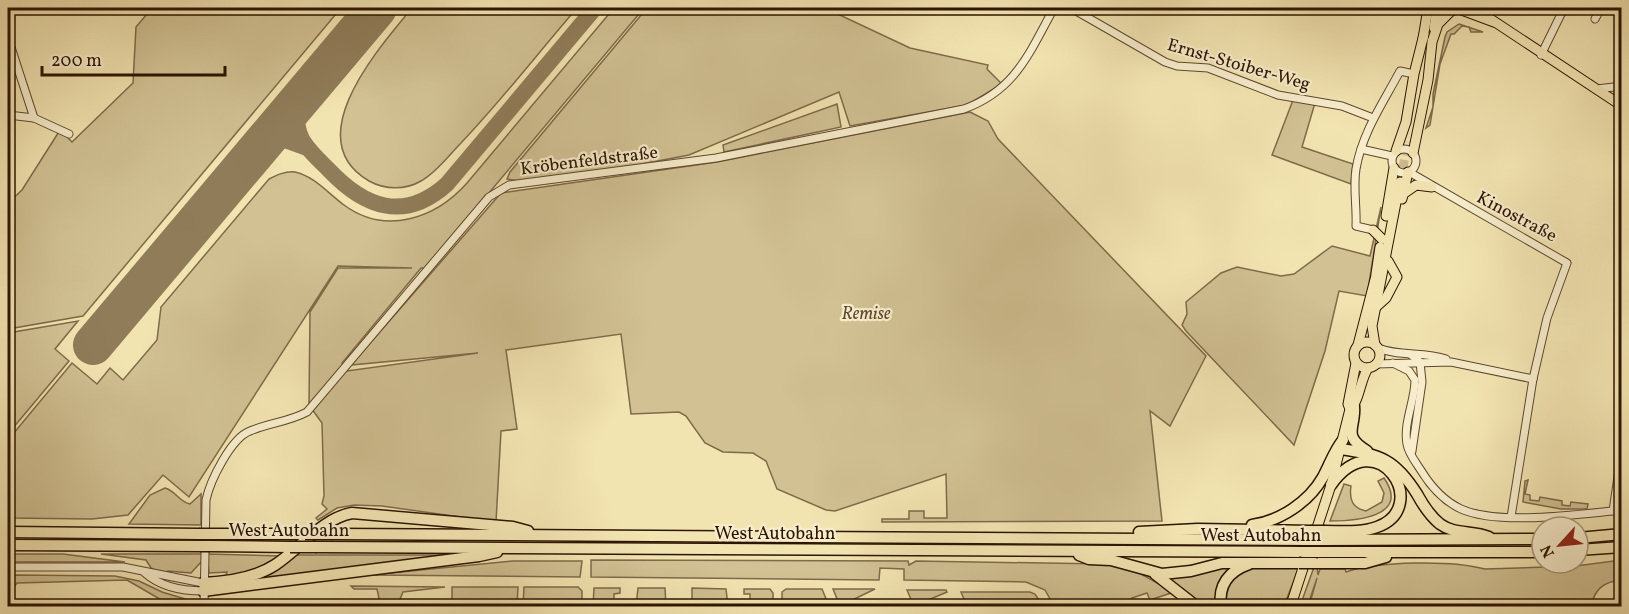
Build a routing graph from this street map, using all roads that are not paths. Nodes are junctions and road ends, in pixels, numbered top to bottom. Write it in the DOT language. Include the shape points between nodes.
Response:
graph roads {
  1 [pos="1054,8"];
  2 [pos="1071,8"];
  3 [pos="1437,8"];
  4 [pos="1474,8"];
  5 [pos="1564,8"];
  6 [pos="1601,8"];
  7 [pos="1427,10"];
  8 [pos="1595,19"];
  9 [pos="1494,22"];
  10 [pos="1424,34"];
  11 [pos="8,38"];
  12 [pos="1432,42"];
  13 [pos="1541,55"];
  14 [pos="1414,74"];
  15 [pos="1622,86"];
  16 [pos="1597,89"];
  17 [pos="1622,100"];
  18 [pos="1622,106"];
  19 [pos="8,115"];
  20 [pos="1414,116"];
  21 [pos="1373,117"];
  22 [pos="34,118"];
  23 [pos="69,134"];
  24 [pos="1408,142"];
  25 [pos="1361,149"];
  26 [pos="1413,153"];
  27 [pos="1394,154"];
  28 [pos="1394,168"];
  29 [pos="1409,172"];
  30 [pos="1400,182"];
  31 [pos="1432,187"];
  32 [pos="1403,194"];
  33 [pos="1384,228"];
  34 [pos="1373,230"];
  35 [pos="1384,242"];
  36 [pos="1388,261"];
  37 [pos="1379,276"];
  38 [pos="1375,308"];
  39 [pos="1358,345"];
  40 [pos="1377,347"];
  41 [pos="1410,354"];
  42 [pos="1420,362"];
  43 [pos="1451,362"];
  44 [pos="1356,363"];
  45 [pos="1393,363"];
  46 [pos="1372,366"];
  47 [pos="1533,379"];
  48 [pos="1352,407"];
  49 [pos="1342,445"];
  50 [pos="1622,449"];
  51 [pos="1372,454"];
  52 [pos="1412,454"];
  53 [pos="1331,485"];
  54 [pos="1622,510"];
  55 [pos="1613,511"];
  56 [pos="1511,517"];
  57 [pos="205,530"];
  58 [pos="1235,530"];
  59 [pos="8,532"];
  60 [pos="1622,534"];
  61 [pos="540,535"];
  62 [pos="1308,535"];
  63 [pos="1324,535"];
  64 [pos="1590,537"];
  65 [pos="1122,538"];
  66 [pos="1530,539"];
  67 [pos="1497,540"];
  68 [pos="8,545"];
  69 [pos="1622,547"];
  70 [pos="510,548"];
  71 [pos="1590,549"];
  72 [pos="1070,552"];
  73 [pos="1401,552"];
  74 [pos="1530,552"];
  75 [pos="1301,557"];
  76 [pos="1252,562"];
  77 [pos="8,567"];
  78 [pos="1152,572"];
  79 [pos="203,587"];
  80 [pos="1291,605"];
  81 [pos="204,606"];
  82 [pos="1196,606"];
  83 [pos="1221,606"];
  1 -- 57 [label="street, Kröbenfeldstraße" via="1015,77 989,98 964,108 716,158 500,189 489,197 306,412 292,420 248,431 238,439 209,488"];
  2 -- 21 [label="street, Ernst-Stoiber-Weg" via="1165,62 1208,68 1278,95 1342,106"];
  3 -- 12 [label="main road"];
  4 -- 9 [label="main road"];
  5 -- 13 [label="street"];
  6 -- 8 [label="street"];
  7 -- 10 [label="main road"];
  9 -- 12 [label="main road" via="1465,10 1453,10 1441,20"];
  9 -- 13 [label="main road"];
  10 -- 14 [label="main road"];
  10 -- 20 [label="main road"];
  11 -- 22 [label="street"];
  12 -- 20 [label="main road"];
  12 -- 26 [label="main road"];
  13 -- 16 [label="main road"];
  14 -- 21 [label="street" via="1400,71"];
  14 -- 27 [label="main road" via="1407,122"];
  15 -- 16 [label="street"];
  16 -- 17 [label="main road"];
  16 -- 18 [label="main road"];
  19 -- 22 [label="street"];
  20 -- 24 [label="main road"];
  21 -- 25 [label="street"];
  22 -- 23 [label="street"];
  25 -- 27 [label="street"];
  25 -- 34 [label="street" via="1355,172 1356,226"];
  26 -- 27 [label="street" via="1405,149"];
  26 -- 29 [label="street" via="1416,162"];
  27 -- 28 [label="street"];
  28 -- 29 [label="street"];
  28 -- 33 [label="main road"];
  29 -- 31 [label="street, Kinostraße"];
  29 -- 32 [label="main road"];
  30 -- 35 [label="main road"];
  31 -- 32 [label="main road" via="1416,185"];
  31 -- 47 [label="street, Kinostraße" via="1565,260"];
  32 -- 36 [label="main road"];
  33 -- 34 [label="main road"];
  33 -- 35 [label="main road"];
  34 -- 35 [label="main road"];
  35 -- 37 [label="main road"];
  36 -- 37 [label="main road"];
  36 -- 38 [label="main road" via="1397,277 1386,298"];
  37 -- 38 [label="main road"];
  37 -- 39 [label="main road"];
  38 -- 40 [label="main road" via="1372,326"];
  39 -- 40 [label="main road" via="1367,342"];
  39 -- 44 [label="main road" via="1353,355"];
  40 -- 41 [label="street" via="1399,355"];
  40 -- 46 [label="main road" via="1380,358"];
  41 -- 42 [label="street"];
  41 -- 43 [label="street"];
  42 -- 43 [label="street"];
  42 -- 45 [label="street"];
  42 -- 52 [label="street" via="1422,382"];
  43 -- 47 [label="street"];
  44 -- 46 [label="main road"];
  44 -- 48 [label="main road" via="1348,404"];
  45 -- 46 [label="street"];
  45 -- 52 [label="street" via="1409,371 1415,380 1406,431 1407,448"];
  46 -- 48 [label="main road" via="1362,378"];
  47 -- 56 [label="street"];
  48 -- 49 [label="main road"];
  48 -- 51 [label="highway" via="1352,439"];
  49 -- 51 [label="highway"];
  49 -- 53 [label="main road"];
  49 -- 58 [label="highway" via="1306,499 1272,520"];
  50 -- 55 [label="street"];
  51 -- 67 [label="highway" via="1398,467 1430,514 1443,526"];
  52 -- 56 [label="street" via="1447,502 1479,515"];
  53 -- 63 [label="highway" via="1348,466 1377,462 1394,475 1401,496 1395,514 1383,525"];
  53 -- 80 [label="main road"];
  54 -- 55 [label="street"];
  55 -- 56 [label="street"];
  57 -- 59 [label="highway, West Autobahn"];
  57 -- 61 [label="highway, West Autobahn, bridge"];
  57 -- 79 [label="street, Kröbenfeldstraße"];
  58 -- 62 [label="highway"];
  58 -- 65 [label="highway" via="1130,532"];
  60 -- 64 [label="highway"];
  61 -- 65 [label="highway, West Autobahn"];
  61 -- 79 [label="highway" via="513,527 352,513 333,519 264,570"];
  62 -- 63 [label="highway, bridge"];
  62 -- 65 [label="highway, West Autobahn"];
  63 -- 67 [label="highway, West Autobahn"];
  66 -- 67 [label="highway, West Autobahn"];
  68 -- 70 [label="highway, West Autobahn, bridge"];
  69 -- 71 [label="highway"];
  70 -- 72 [label="highway, West Autobahn"];
  70 -- 79 [label="highway" via="479,556"];
  72 -- 75 [label="highway, West Autobahn"];
  72 -- 78 [label="highway"];
  73 -- 74 [label="highway, West Autobahn"];
  73 -- 75 [label="highway, West Autobahn, bridge" via="1318,552"];
  73 -- 75 [label="highway, bridge" via="1365,563 1314,563"];
  75 -- 76 [label="highway"];
  76 -- 78 [label="highway" via="1222,562 1180,573"];
  76 -- 83 [label="highway" via="1227,577 1221,590"];
  77 -- 79 [label="street" via="123,567 145,573 167,586"];
  78 -- 82 [label="highway"];
  79 -- 81 [label="street, Kröbenfeldstraße"];
}
